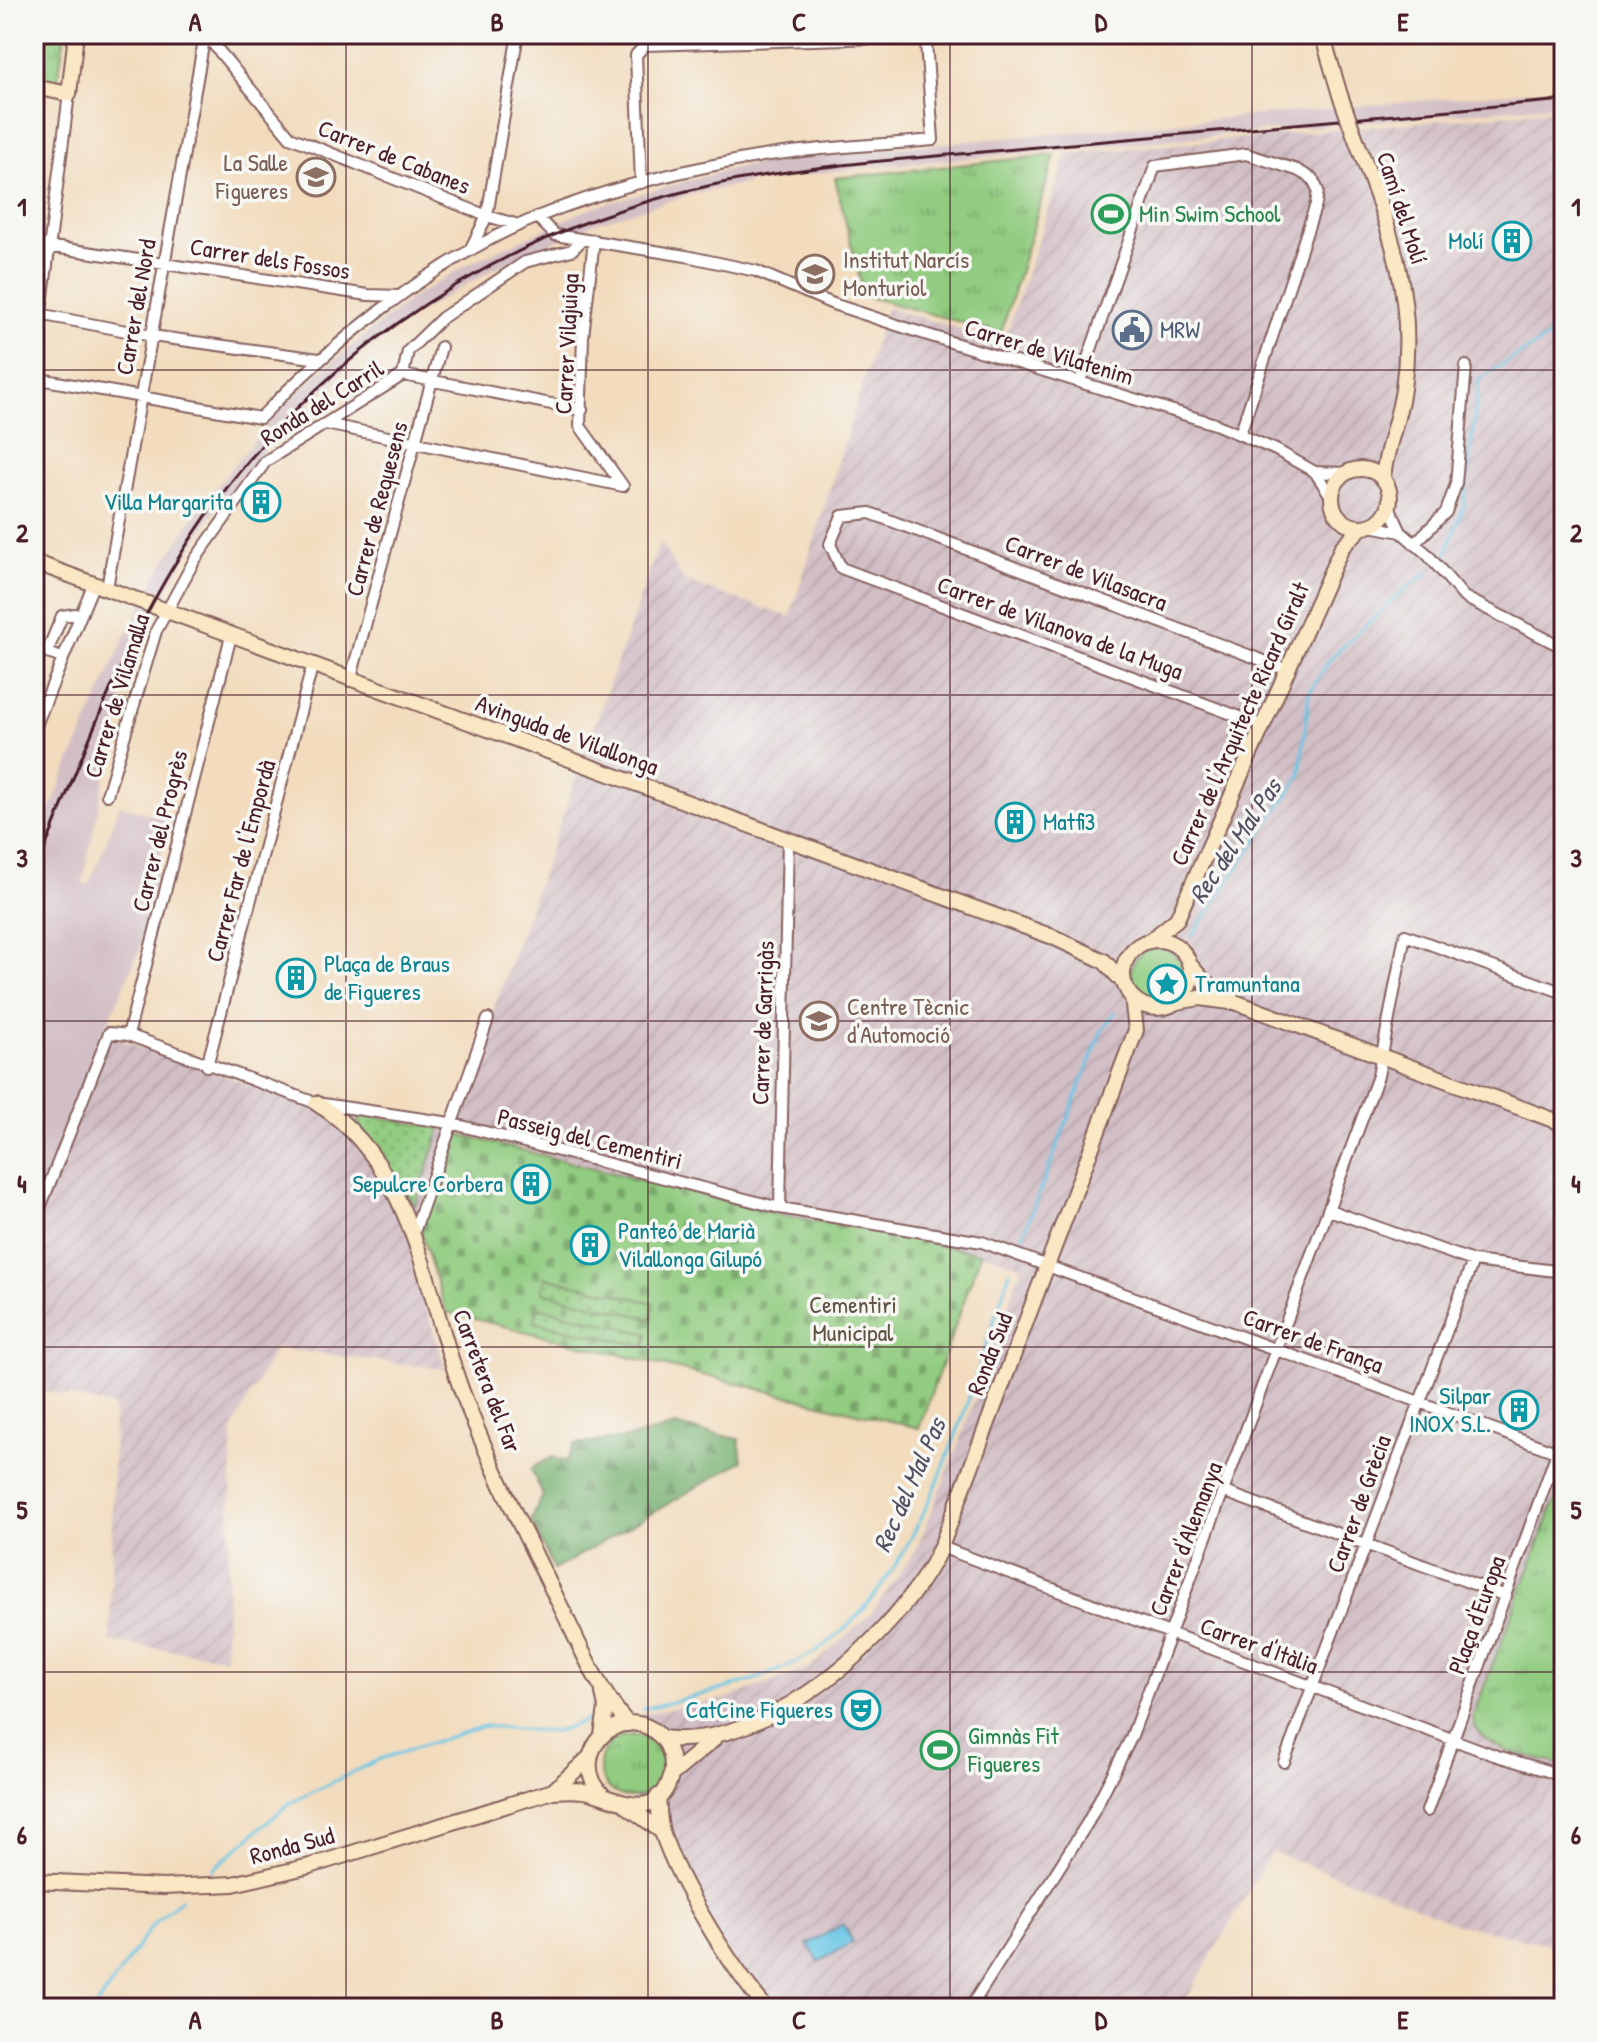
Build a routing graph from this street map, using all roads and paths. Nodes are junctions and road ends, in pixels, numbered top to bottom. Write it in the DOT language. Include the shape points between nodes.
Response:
graph roads {
  1 [pos="76,34"];
  2 [pos="205,34"];
  3 [pos="1321,35"];
  4 [pos="517,39"];
  5 [pos="34,87"];
  6 [pos="69,94"];
  7 [pos="641,183"];
  8 [pos="487,216"];
  9 [pos="538,218"];
  10 [pos="519,225"];
  11 [pos="594,240"];
  12 [pos="581,241"];
  13 [pos="34,244"];
  14 [pos="48,246"];
  15 [pos="469,251"];
  16 [pos="164,263"];
  17 [pos="406,295"];
  18 [pos="37,314"];
  19 [pos="152,336"];
  20 [pos="441,347"];
  21 [pos="319,359"];
  22 [pos="34,366"];
  23 [pos="1466,366"];
  24 [pos="403,375"];
  25 [pos="34,378"];
  26 [pos="1080,381"];
  27 [pos="432,383"];
  28 [pos="140,397"];
  29 [pos="582,410"];
  30 [pos="326,424"];
  31 [pos="1240,434"];
  32 [pos="1386,444"];
  33 [pos="415,445"];
  34 [pos="1362,469"];
  35 [pos="1315,472"];
  36 [pos="1346,473"];
  37 [pos="1383,478"];
  38 [pos="1331,496"];
  39 [pos="1389,506"];
  40 [pos="1340,518"];
  41 [pos="1366,527"];
  42 [pos="1401,532"];
  43 [pos="1414,544"];
  44 [pos="1342,547"];
  45 [pos="34,562"];
  46 [pos="841,568"];
  47 [pos="100,586"];
  48 [pos="165,609"];
  49 [pos="82,613"];
  50 [pos="231,636"];
  51 [pos="1564,648"];
  52 [pos="63,659"];
  53 [pos="312,667"];
  54 [pos="1288,670"];
  55 [pos="350,681"];
  56 [pos="1264,726"];
  57 [pos="34,730"];
  58 [pos="107,795"];
  59 [pos="788,839"];
  60 [pos="1177,919"];
  61 [pos="1150,941"];
  62 [pos="1135,949"];
  63 [pos="1085,950"];
  64 [pos="1186,958"];
  65 [pos="1128,991"];
  66 [pos="1564,993"];
  67 [pos="1177,1002"];
  68 [pos="1235,1002"];
  69 [pos="1161,1008"];
  70 [pos="488,1019"];
  71 [pos="1136,1030"];
  72 [pos="128,1035"];
  73 [pos="1382,1057"];
  74 [pos="207,1066"];
  75 [pos="316,1103"];
  76 [pos="365,1110"];
  77 [pos="450,1123"];
  78 [pos="1564,1124"];
  79 [pos="349,1129"];
  80 [pos="780,1208"];
  81 [pos="1329,1210"];
  82 [pos="34,1223"];
  83 [pos="412,1237"];
  84 [pos="1473,1261"];
  85 [pos="1048,1265"];
  86 [pos="1564,1272"];
  87 [pos="1277,1350"];
  88 [pos="1419,1401"];
  89 [pos="1564,1433"];
  90 [pos="1560,1454"];
  91 [pos="1225,1492"];
  92 [pos="1366,1544"];
  93 [pos="941,1547"];
  94 [pos="1506,1596"];
  95 [pos="1171,1635"];
  96 [pos="1313,1686"];
  97 [pos="602,1689"];
  98 [pos="628,1724"];
  99 [pos="602,1735"];
  100 [pos="717,1736"];
  101 [pos="662,1738"];
  102 [pos="1453,1739"];
  103 [pos="590,1757"];
  104 [pos="1284,1762"];
  105 [pos="671,1776"];
  106 [pos="1564,1776"];
  107 [pos="553,1791"];
  108 [pos="658,1796"];
  109 [pos="605,1797"];
  110 [pos="627,1806"];
  111 [pos="1427,1811"];
  112 [pos="661,1831"];
  113 [pos="34,1881"];
  114 [pos="766,2008"];
  115 [pos="970,2008"];
  1 -- 6 [label="main road"];
  2 -- 8 [label="street, Carrer de Cabanes" via="290,137"];
  2 -- 16 [label="street, Carrer del Nord"];
  3 -- 32 [label="main road, Camí del Molí, bridge" via="1390,230 1405,291 1403,391"];
  4 -- 8 [label="street"];
  5 -- 6 [label="main road"];
  6 -- 14 [label="street"];
  7 -- 7 [label="street" via="636,55 645,45 914,37 926,42 933,140 746,159"];
  7 -- 9 [label="street"];
  8 -- 10 [label="street, Carrer de Cabanes"];
  8 -- 15 [label="street"];
  9 -- 10 [label="street"];
  9 -- 12 [label="street, Carrer de Vilatenim" via="555,235"];
  10 -- 15 [label="street"];
  11 -- 12 [label="street, Carrer de Vilatenim"];
  11 -- 26 [label="street, Carrer de Vilatenim" via="756,271 833,304"];
  11 -- 29 [label="street, Carrer Vilajuiga" via="583,337"];
  12 -- 24 [label="street, Carrer de Vilatenim" via="572,250 525,262 442,318 408,351"];
  13 -- 14 [label="street, Carrer dels Fossos"];
  14 -- 16 [label="street, Carrer dels Fossos"];
  14 -- 18 [label="street"];
  15 -- 17 [label="street"];
  16 -- 17 [label="street, Carrer dels Fossos" via="368,295"];
  16 -- 19 [label="street, Carrer del Nord"];
  17 -- 21 [label="street"];
  18 -- 19 [label="street"];
  18 -- 22 [label="street"];
  19 -- 21 [label="street"];
  19 -- 28 [label="street, Carrer del Nord"];
  20 -- 27 [label="street, Carrer de Requesens"];
  21 -- 28 [label="street" via="260,418"];
  23 -- 43 [label="street" via="1456,484 1446,512"];
  24 -- 27 [label="street, Ronda del Carril"];
  24 -- 30 [label="street, Ronda del Carril"];
  25 -- 28 [label="street"];
  26 -- 31 [label="street, Carrer de Vilatenim"];
  26 -- 31 [label="street" via="1155,166 1246,154 1297,170 1313,179 1318,191"];
  27 -- 29 [label="street, Ronda del Carril"];
  27 -- 33 [label="street, Carrer de Requesens"];
  28 -- 47 [label="street, Carrer del Nord"];
  29 -- 33 [label="street, Carrer Vilajuiga" via="580,426 623,486"];
  30 -- 33 [label="street"];
  30 -- 48 [label="street, Ronda del Carril" via="266,461"];
  31 -- 35 [label="street, Carrer de Vilatenim"];
  32 -- 34 [label="main road, Camí del Molí"];
  32 -- 37 [label="main road, Camí del Molí"];
  33 -- 55 [label="street, Carrer de Requesens"];
  34 -- 36 [label="main road"];
  34 -- 37 [label="main road"];
  35 -- 36 [label="street, Carrer de Vilatenim"];
  35 -- 38 [label="street, Carrer de Vilatenim"];
  36 -- 38 [label="main road"];
  37 -- 39 [label="main road"];
  38 -- 40 [label="main road"];
  39 -- 41 [label="main road" via="1380,521"];
  39 -- 42 [label="street"];
  40 -- 41 [label="main road"];
  40 -- 44 [label="main road, Carrer de l'Arquitecte Ricard Giralt"];
  41 -- 42 [label="street"];
  41 -- 44 [label="main road, Carrer de l'Arquitecte Ricard Giralt"];
  42 -- 43 [label="street"];
  43 -- 51 [label="street" via="1464,597"];
  44 -- 54 [label="main road, Carrer de l'Arquitecte Ricard Giralt"];
  45 -- 47 [label="main road, Avinguda de Vilallonga"];
  46 -- 54 [label="street, Carrer de Vilasacra" via="830,544 842,516 870,513"];
  46 -- 56 [label="street, Carrer de Vilanova de la Muga"];
  47 -- 48 [label="main road, Avinguda de Vilallonga"];
  47 -- 49 [label="street, Carrer del Nord"];
  48 -- 50 [label="main road, Avinguda de Vilallonga"];
  48 -- 58 [label="street, Carrer de Vilamalla"];
  49 -- 52 [label="street, Carrer del Nord"];
  49 -- 52 [label="street" via="62,616 47,652"];
  50 -- 53 [label="main road, Avinguda de Vilallonga"];
  50 -- 72 [label="street, Carrer del Progrès"];
  52 -- 57 [label="street, Carrer del Nord"];
  53 -- 55 [label="main road, Avinguda de Vilallonga"];
  53 -- 74 [label="street, Carrer Far de l'Empordà"];
  54 -- 56 [label="main road, Carrer de l'Arquitecte Ricard Giralt"];
  55 -- 59 [label="main road, Avinguda de Vilallonga"];
  56 -- 60 [label="main road, Carrer de l'Arquitecte Ricard Giralt"];
  59 -- 63 [label="main road, Avinguda de Vilallonga"];
  59 -- 80 [label="street, Carrer de Garrigàs"];
  60 -- 61 [label="main road, Carrer de l'Arquitecte Ricard Giralt"];
  60 -- 64 [label="main road"];
  61 -- 62 [label="main road"];
  61 -- 64 [label="main road" via="1167,942"];
  62 -- 63 [label="main road, Avinguda de Vilallonga" via="1119,956"];
  62 -- 65 [label="main road" via="1125,963"];
  63 -- 65 [label="main road, Avinguda de Vilallonga" via="1104,961"];
  64 -- 67 [label="main road" via="1188,988"];
  64 -- 68 [label="main road" via="1204,981"];
  65 -- 69 [label="main road" via="1144,1006"];
  65 -- 71 [label="main road, Ronda Sud"];
  66 -- 73 [label="street, Carrer d'Alemanya" via="1405,935"];
  67 -- 68 [label="main road"];
  67 -- 69 [label="main road"];
  68 -- 73 [label="main road"];
  69 -- 71 [label="main road, Ronda Sud"];
  70 -- 77 [label="street"];
  71 -- 85 [label="main road, Ronda Sud"];
  72 -- 74 [label="street, Passeig del Cementiri"];
  72 -- 82 [label="street" via="109,1033"];
  73 -- 78 [label="main road"];
  73 -- 81 [label="street, Carrer d'Alemanya"];
  74 -- 75 [label="street, Passeig del Cementiri"];
  75 -- 76 [label="street, Passeig del Cementiri"];
  75 -- 79 [label="main road, Carretera del Far"];
  76 -- 77 [label="street, Passeig del Cementiri"];
  76 -- 79 [label="street" via="354,1115"];
  77 -- 80 [label="street, Passeig del Cementiri"];
  77 -- 83 [label="street"];
  79 -- 83 [label="main road, Carretera del Far" via="392,1187"];
  80 -- 85 [label="street, Passeig del Cementiri" via="982,1242"];
  81 -- 84 [label="street"];
  81 -- 87 [label="street, Carrer d'Alemanya"];
  83 -- 97 [label="main road, Carretera del Far" via="463,1395"];
  84 -- 86 [label="street"];
  84 -- 88 [label="street, Carrer de Grècia"];
  85 -- 87 [label="street, Carrer de França"];
  85 -- 93 [label="main road, Ronda Sud"];
  87 -- 88 [label="street, Carrer de França"];
  87 -- 91 [label="street, Carrer d'Alemanya"];
  88 -- 90 [label="street, Carrer de França"];
  88 -- 92 [label="street, Carrer de Grècia"];
  89 -- 90 [label="street, Plaça d'Europa"];
  90 -- 94 [label="street, Plaça d'Europa"];
  91 -- 92 [label="street"];
  91 -- 95 [label="street, Carrer d'Alemanya"];
  92 -- 94 [label="street"];
  92 -- 96 [label="street, Carrer de Grècia"];
  93 -- 95 [label="street, Carrer d'Itàlia"];
  93 -- 100 [label="main road, Ronda Sud" via="905,1606 837,1672 792,1703"];
  94 -- 102 [label="street, Plaça d'Europa"];
  95 -- 96 [label="street, Carrer d'Itàlia"];
  95 -- 115 [label="street, Carrer d'Alemanya" via="1105,1792"];
  96 -- 102 [label="street, Carrer d'Itàlia"];
  96 -- 104 [label="street, Carrer de Grècia"];
  97 -- 98 [label="main road, Carretera del Far"];
  97 -- 99 [label="main road, Carretera del Far"];
  98 -- 99 [label="main road"];
  98 -- 101 [label="main road, Ronda Sud" via="647,1727"];
  99 -- 103 [label="main road, Ronda Sud"];
  100 -- 101 [label="main road, Ronda Sud"];
  100 -- 105 [label="main road, Ronda Sud"];
  101 -- 105 [label="main road" via="671,1756"];
  102 -- 106 [label="street, Carrer d'Itàlia"];
  102 -- 111 [label="street, Plaça d'Europa"];
  103 -- 107 [label="main road, Ronda Sud"];
  103 -- 109 [label="main road" via="592,1779"];
  105 -- 108 [label="main road, Ronda Sud"];
  107 -- 109 [label="main road, Ronda Sud"];
  107 -- 113 [label="main road, Ronda Sud" via="310,1866 233,1884 164,1887"];
  108 -- 110 [label="main road"];
  108 -- 112 [label="main road"];
  109 -- 110 [label="main road, Ronda Sud"];
  110 -- 112 [label="main road, Ronda Sud"];
  112 -- 114 [label="main road" via="712,1930"];
}
